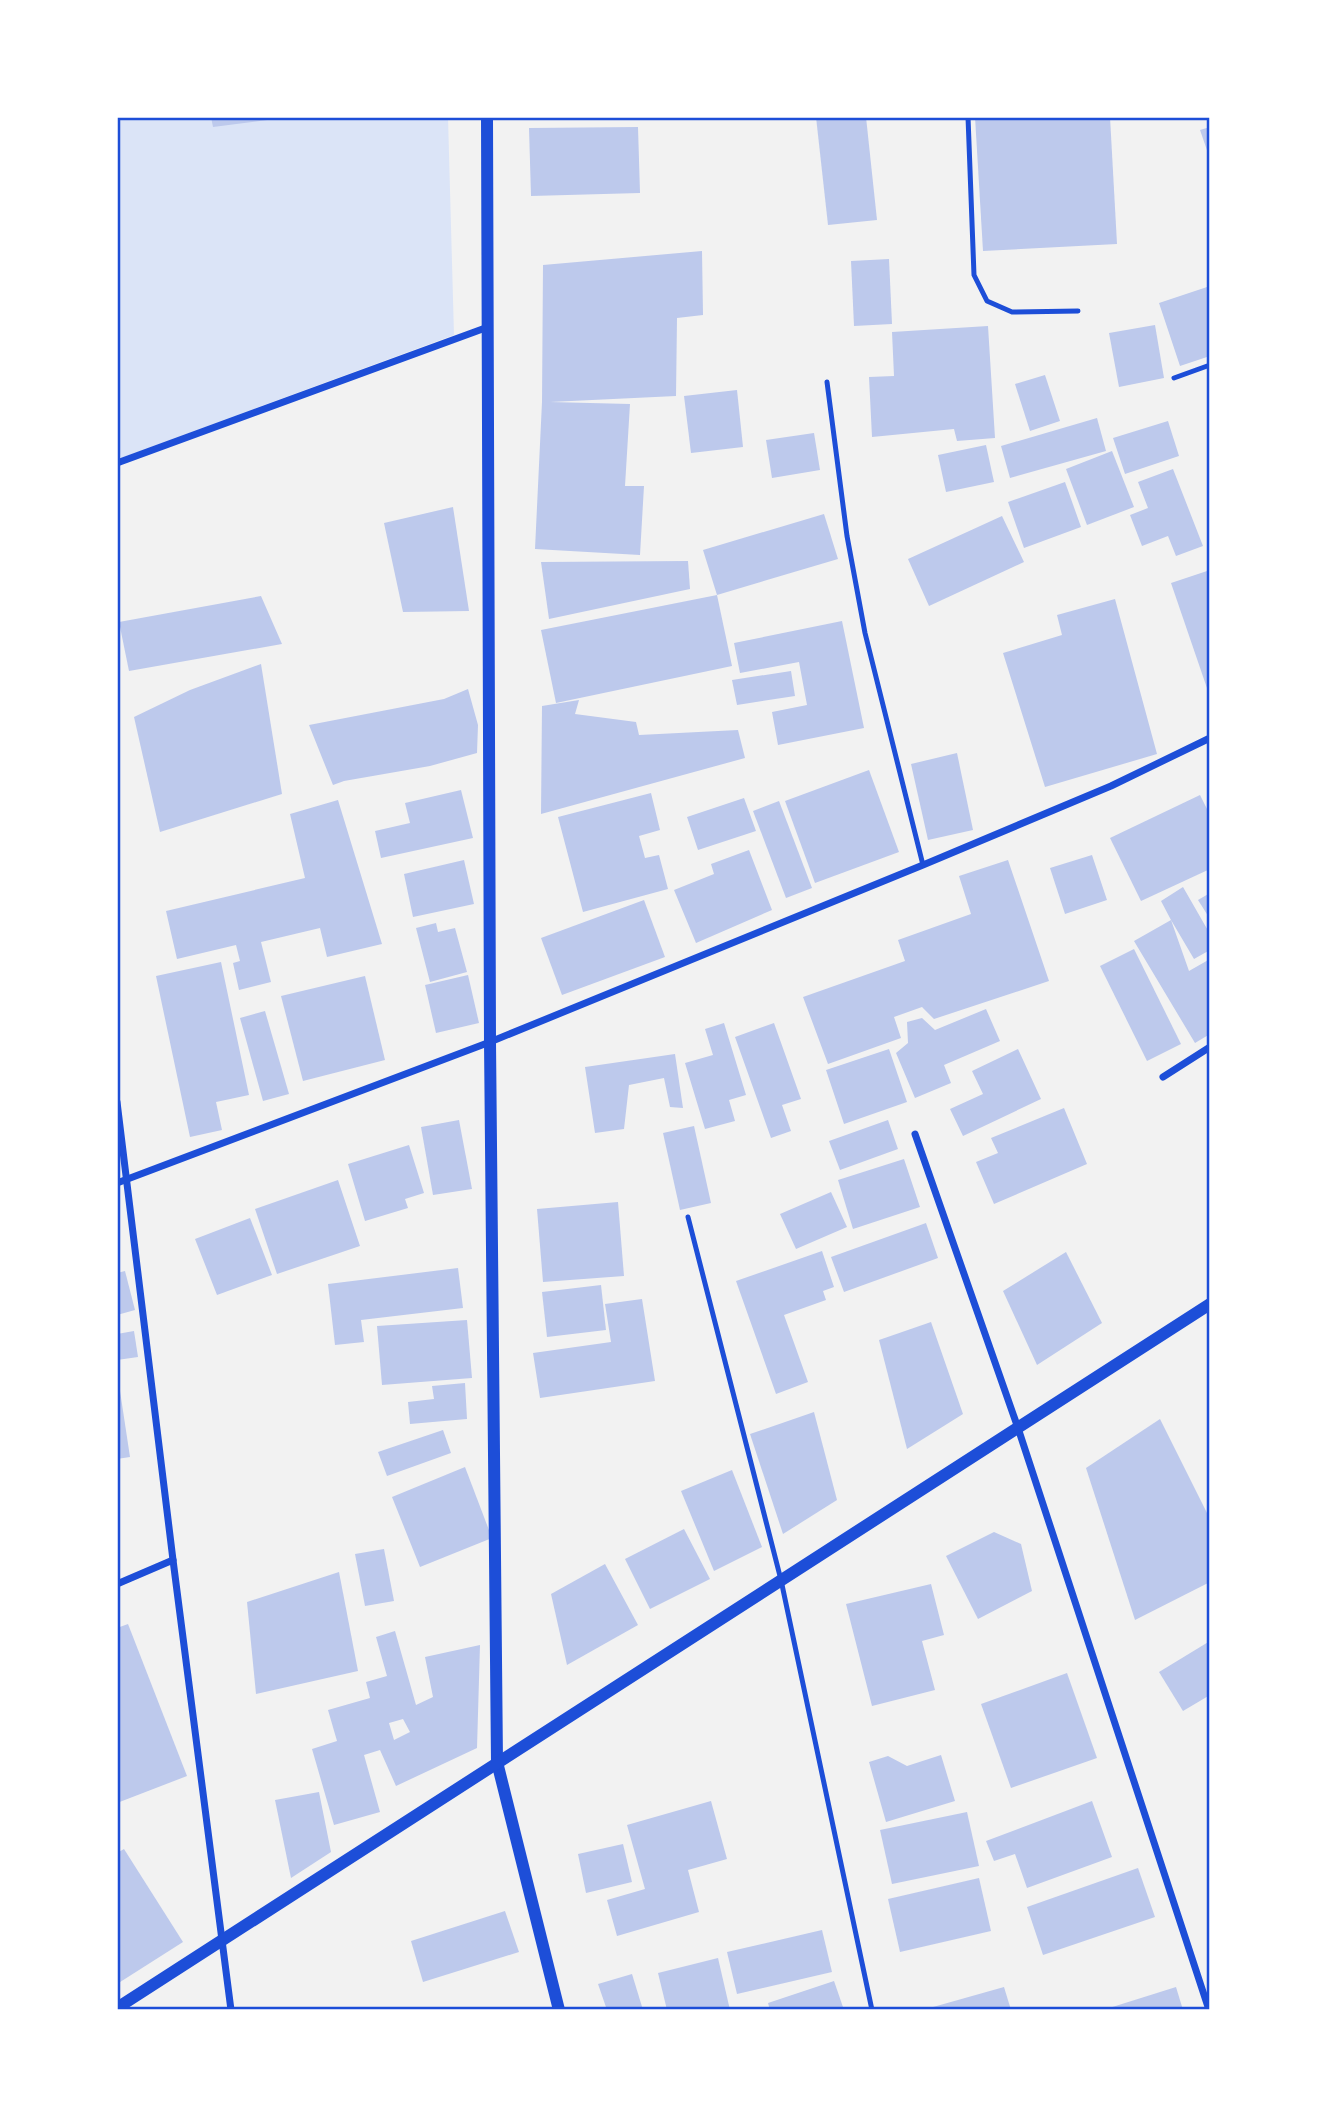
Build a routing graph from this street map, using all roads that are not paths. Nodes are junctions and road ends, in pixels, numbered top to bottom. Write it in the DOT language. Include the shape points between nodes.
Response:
graph roads {
  1 [pos="486,117"];
  2 [pos="968,117"];
  3 [pos="1078,312"];
  4 [pos="488,327"];
  5 [pos="1210,365"];
  6 [pos="1174,378"];
  7 [pos="827,382"];
  8 [pos="117,463"];
  9 [pos="1210,738"];
  10 [pos="923,865"];
  11 [pos="490,1042"];
  12 [pos="1210,1047"];
  13 [pos="1163,1077"];
  14 [pos="117,1102"];
  15 [pos="915,1134"];
  16 [pos="128,1179"];
  17 [pos="117,1183"];
  18 [pos="688,1217"];
  19 [pos="1210,1304"];
  20 [pos="1018,1428"];
  21 [pos="173,1560"];
  22 [pos="781,1580"];
  23 [pos="117,1584"];
  24 [pos="497,1762"];
  25 [pos="222,1942"];
  26 [pos="117,2008"];
  27 [pos="231,2010"];
  28 [pos="559,2010"];
  29 [pos="872,2010"];
  30 [pos="1209,2010"];
  1 -- 4 [label="street"];
  2 -- 3 [label="lane" via="974,275 987,301 1012,312"];
  4 -- 8 [label="street"];
  4 -- 11 [label="street"];
  5 -- 6 [label="lane"];
  7 -- 10 [label="lane" via="863,621"];
  9 -- 10 [label="street" via="1111,786"];
  10 -- 11 [label="street"];
  11 -- 16 [label="street"];
  11 -- 24 [label="street"];
  12 -- 13 [label="street"];
  14 -- 16 [label="street"];
  15 -- 20 [label="street"];
  16 -- 17 [label="street"];
  16 -- 21 [label="street"];
  18 -- 22 [label="lane"];
  19 -- 20 [label="street"];
  20 -- 22 [label="street"];
  20 -- 30 [label="street"];
  21 -- 23 [label="street"];
  21 -- 25 [label="street"];
  22 -- 24 [label="street"];
  22 -- 29 [label="lane"];
  24 -- 25 [label="street"];
  24 -- 28 [label="street"];
  25 -- 26 [label="street"];
  25 -- 27 [label="street"];
}
